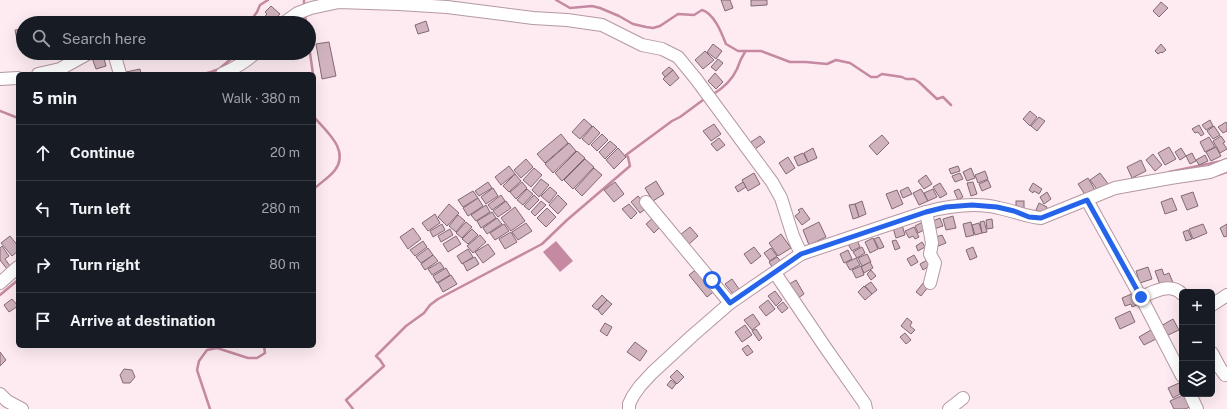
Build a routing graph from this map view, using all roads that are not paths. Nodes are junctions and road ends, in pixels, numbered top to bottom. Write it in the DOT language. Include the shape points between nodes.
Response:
graph roads {
  1 [pos="294,16"];
  2 [pos="77,60"];
  3 [pos="116,60"];
  4 [pos="245,60"];
  5 [pos="47,72"];
  6 [pos="119,72"];
  7 [pos="226,72"];
  8 [pos="16,78"];
  9 [pos="0,80"];
  10 [pos="1227,165"];
  11 [pos="1087,200"];
  12 [pos="646,202"];
  13 [pos="926,212"];
  14 [pos="801,254"];
  15 [pos="16,269"];
  16 [pos="775,273"];
  17 [pos="0,283"];
  18 [pos="930,283"];
  19 [pos="1179,291"];
  20 [pos="1227,295"];
  21 [pos="1141,297"];
  22 [pos="730,303"];
  23 [pos="1215,303"];
  24 [pos="1215,359"];
  25 [pos="1179,370"];
  26 [pos="1227,374"];
  27 [pos="0,394"];
  28 [pos="1191,397"];
  29 [pos="963,398"];
  30 [pos="22,409"];
  31 [pos="629,409"];
  32 [pos="866,409"];
  33 [pos="949,409"];
  34 [pos="1197,409"];
  1 -- 14 [label="street" via="312,8 339,2 447,7 589,22 602,25 642,45 670,52 678,57 696,79 772,182"];
  2 -- 5 [label="street" via="60,69"];
  3 -- 6 [label="street"];
  4 -- 7 [label="street"];
  8 -- 9 [label="street"];
  10 -- 11 [label="street" via="1210,172 1115,188"];
  11 -- 13 [label="street" via="1041,218 997,207 972,205"];
  11 -- 21 [label="street"];
  12 -- 22 [label="street"];
  13 -- 14 [label="street"];
  13 -- 18 [label="street" via="932,243 930,254 935,263"];
  14 -- 16 [label="street"];
  15 -- 17 [label="street"];
  16 -- 22 [label="street"];
  16 -- 32 [label="street"];
  19 -- 21 [label="street" via="1170,288"];
  20 -- 23 [label="street"];
  21 -- 25 [label="street"];
  22 -- 31 [label="street" via="652,373 633,396"];
  24 -- 26 [label="street"];
  27 -- 30 [label="street"];
  28 -- 34 [label="street"];
  29 -- 33 [label="street"];
}
